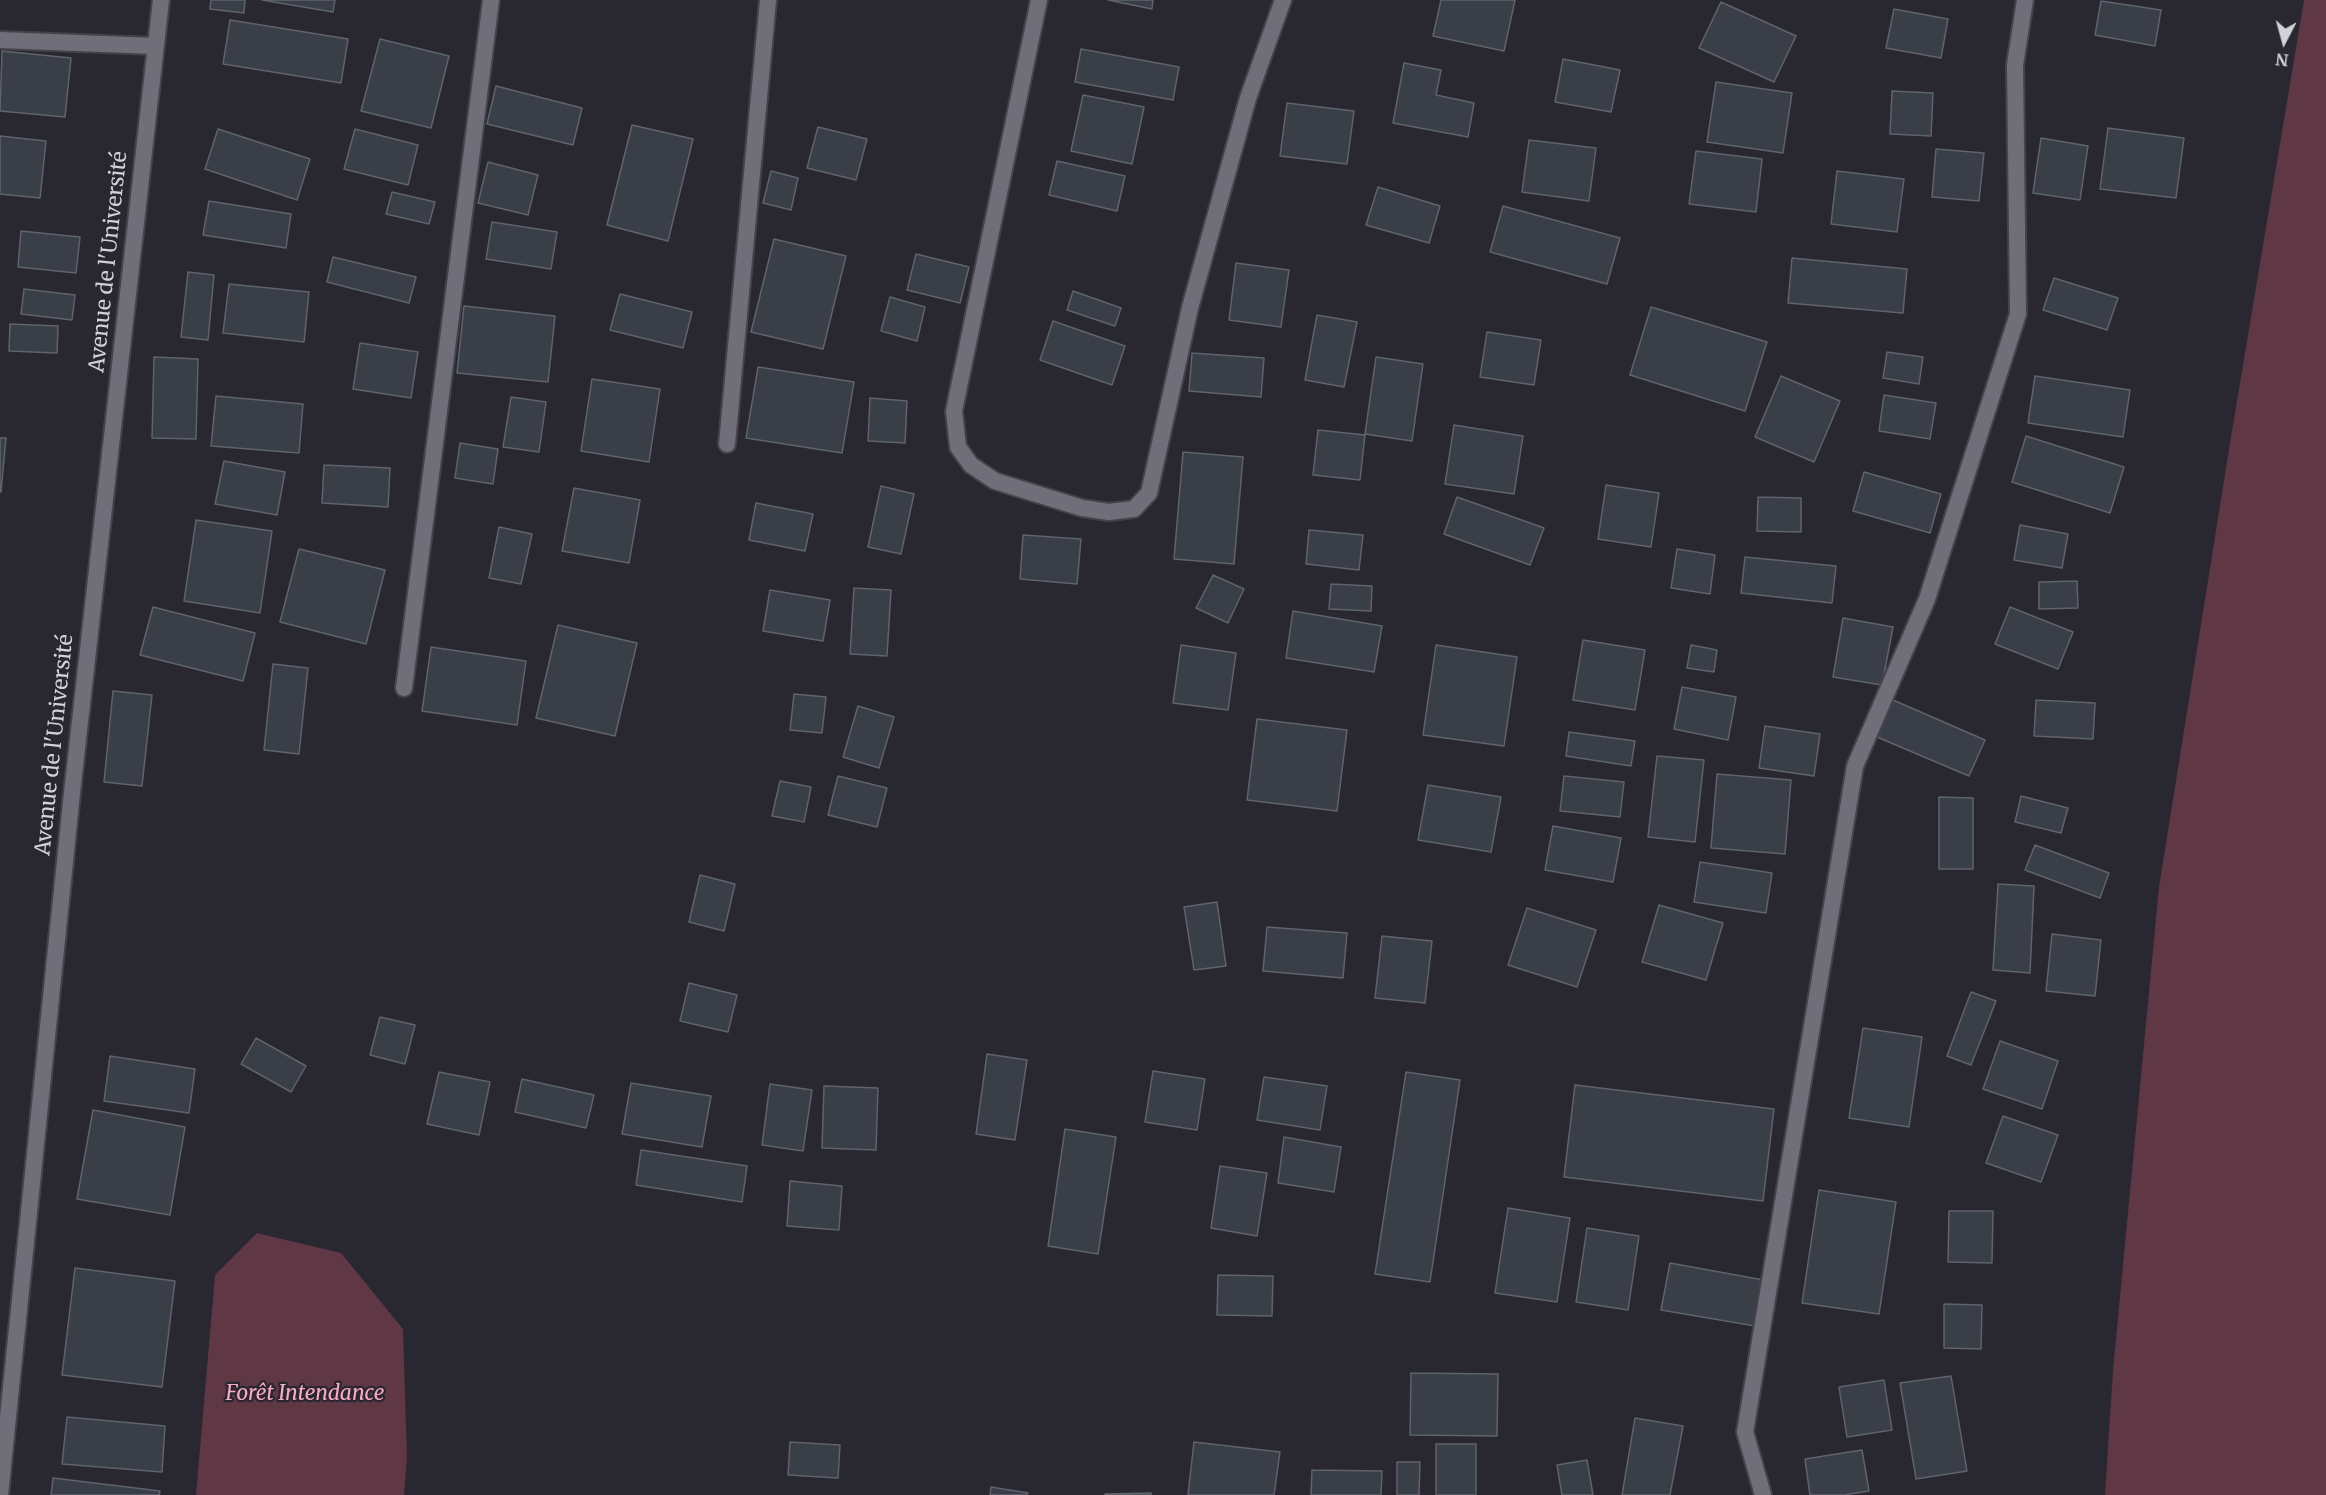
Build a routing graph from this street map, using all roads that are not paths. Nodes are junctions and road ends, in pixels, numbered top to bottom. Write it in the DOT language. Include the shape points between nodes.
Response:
graph roads {
  1 [pos="161,0"];
  2 [pos="491,0"];
  3 [pos="768,0"];
  4 [pos="1039,0"];
  5 [pos="1283,0"];
  6 [pos="2025,0"];
  7 [pos="0,40"];
  8 [pos="155,46"];
  9 [pos="727,444"];
  10 [pos="404,688"];
  11 [pos="0,1495"];
  12 [pos="1763,1495"];
  1 -- 8 [label="street, Avenue de l'Université"];
  2 -- 10 [label="street"];
  3 -- 9 [label="street"];
  4 -- 5 [label="street" via="954,411 958,447 971,465 995,482 1082,508 1109,512 1134,508 1149,493 1190,308 1248,98"];
  6 -- 12 [label="street" via="2015,65 2018,314 1927,599 1855,766 1744,1432"];
  7 -- 8 [label="street"];
  8 -- 11 [label="street, Avenue de l'Université" via="72,793"];
}
